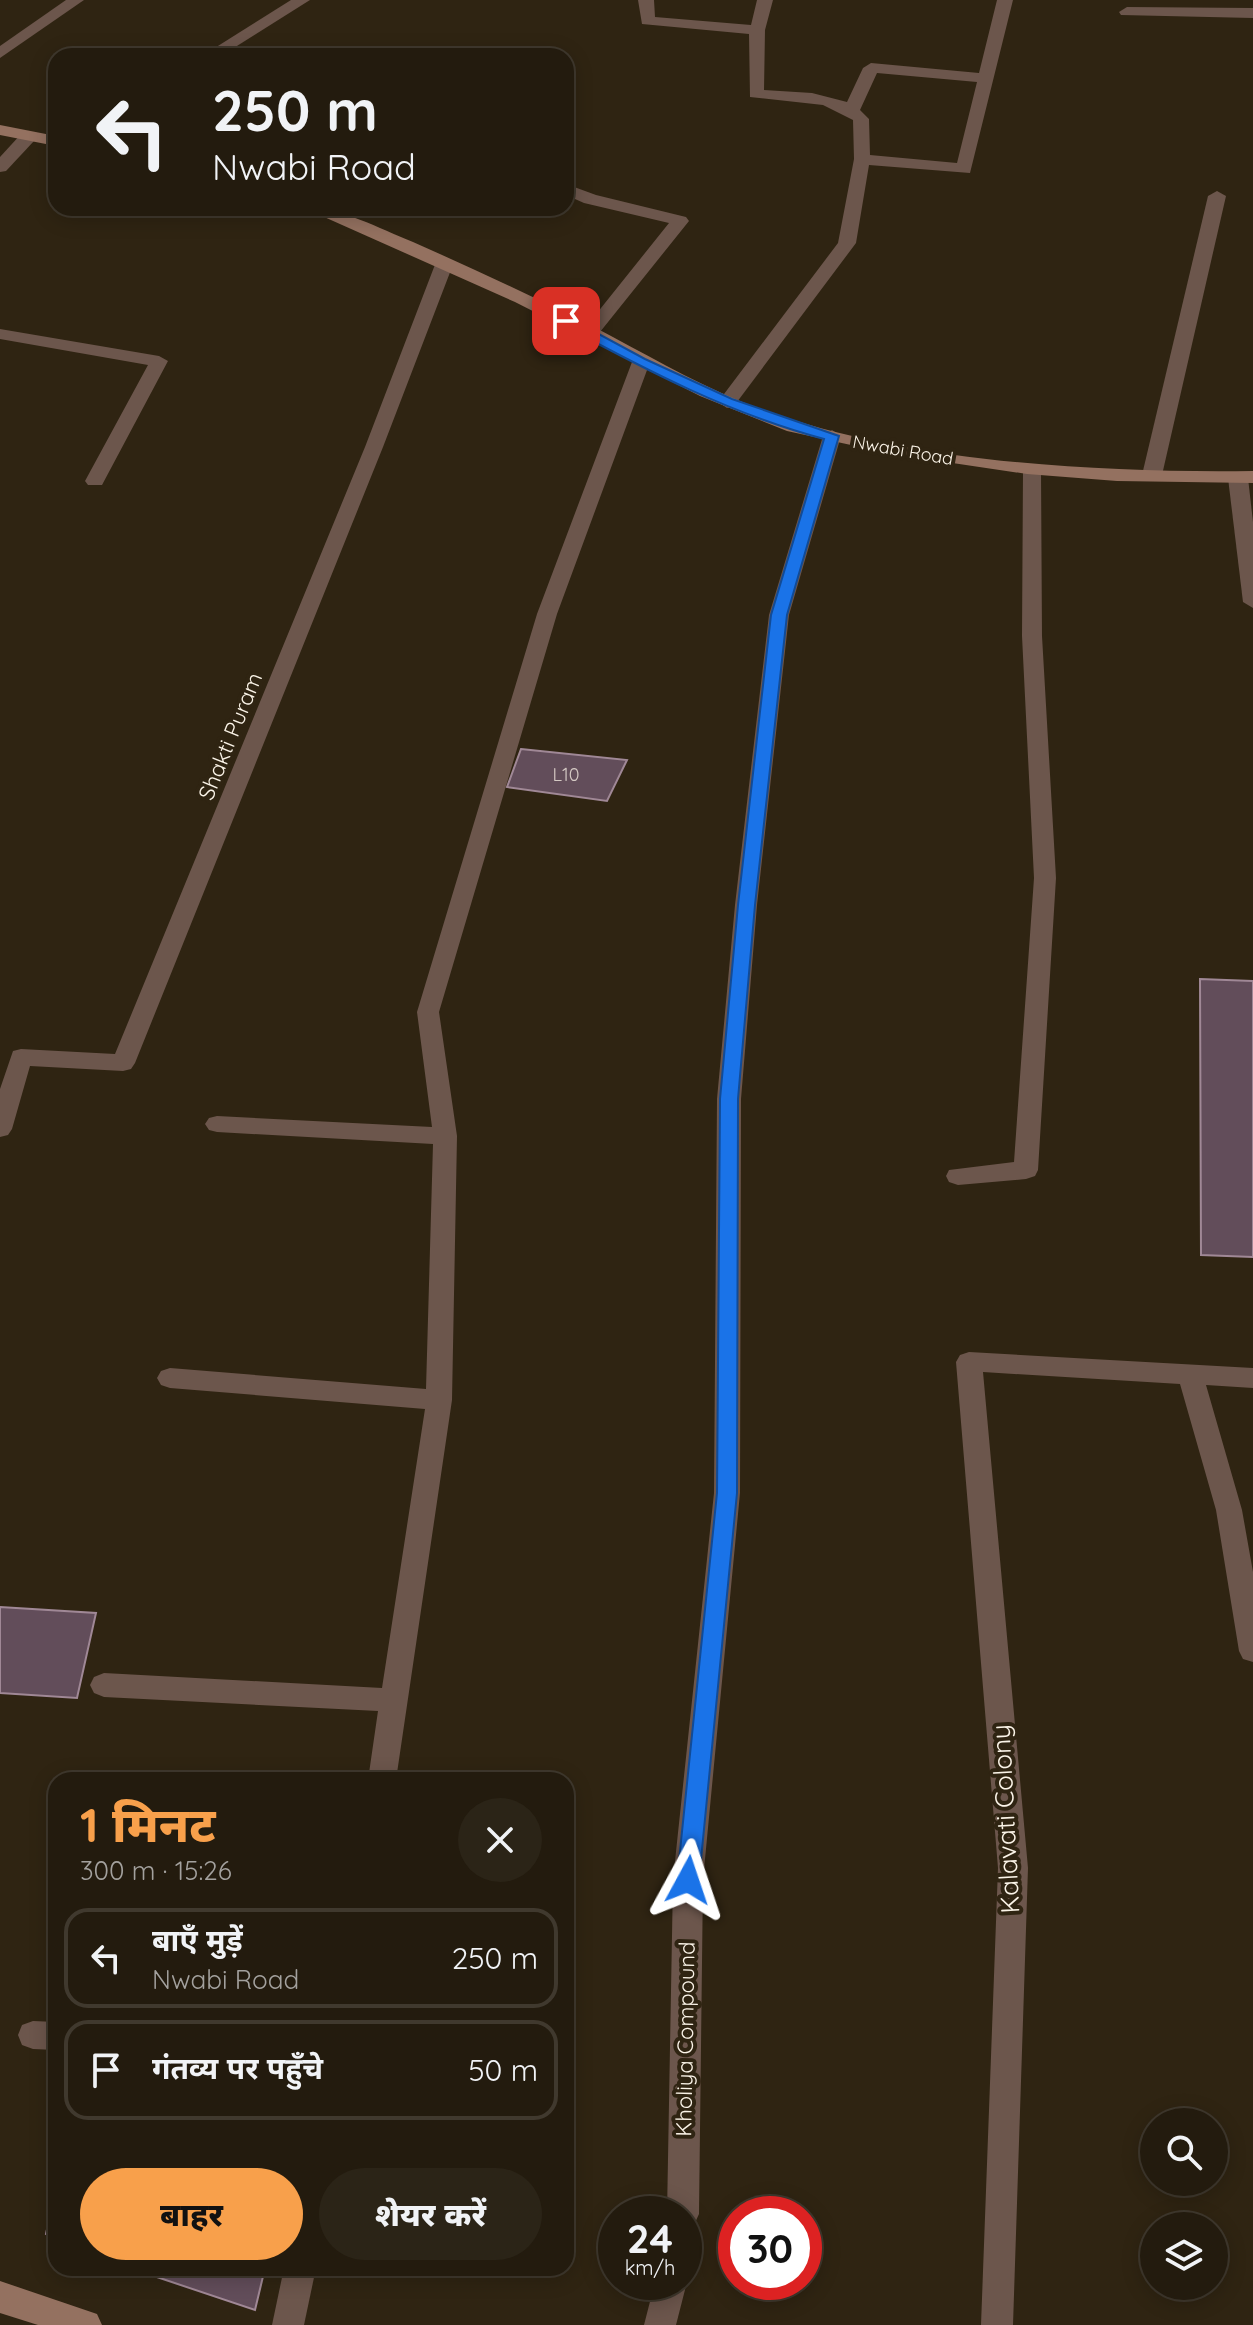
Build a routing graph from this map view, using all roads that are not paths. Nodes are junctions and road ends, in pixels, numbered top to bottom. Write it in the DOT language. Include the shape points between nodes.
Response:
graph roads {
  1 [pos="76,0"];
  2 [pos="302,0"];
  3 [pos="646,0"];
  4 [pos="765,0"];
  5 [pos="1005,0"];
  6 [pos="1127,12"];
  7 [pos="1253,13"];
  8 [pos="757,30"];
  9 [pos="223,48"];
  10 [pos="0,53"];
  11 [pos="986,78"];
  12 [pos="852,110"];
  13 [pos="0,130"];
  14 [pos="28,137"];
  15 [pos="48,140"];
  16 [pos="862,159"];
  17 [pos="0,167"];
  18 [pos="574,192"];
  19 [pos="1217,196"];
  20 [pos="333,216"];
  21 [pos="445,262"];
  22 [pos="590,333"];
  23 [pos="0,334"];
  24 [pos="641,362"];
  25 [pos="727,402"];
  26 [pos="832,436"];
  27 [pos="1032,471"];
  28 [pos="1152,475"];
  29 [pos="1246,477"];
  30 [pos="95,481"];
  31 [pos="1253,602"];
  32 [pos="217,1124"];
  33 [pos="0,1129"];
  34 [pos="445,1136"];
  35 [pos="958,1176"];
  36 [pos="1190,1374"];
  37 [pos="170,1378"];
  38 [pos="1253,1378"];
  39 [pos="439,1400"];
  40 [pos="1253,1651"];
  41 [pos="104,1685"];
  42 [pos="392,1700"];
  43 [pos="383,1772"];
  44 [pos="683,2196"];
  45 [pos="298,2276"];
  46 [pos="0,2297"];
  47 [pos="666,2300"];
  48 [pos="86,2325"];
  49 [pos="288,2325"];
  50 [pos="660,2325"];
  51 [pos="997,2325"];
  1 -- 10 [label="street"];
  2 -- 9 [label="street"];
  3 -- 8 [label="street" via="648,21"];
  4 -- 8 [label="street"];
  5 -- 11 [label="street"];
  6 -- 7 [label="street"];
  8 -- 12 [label="street" via="756,94 831,101"];
  11 -- 12 [label="street" via="871,68"];
  11 -- 16 [label="street" via="964,169"];
  12 -- 16 [label="street" via="861,119"];
  13 -- 14 [label="street"];
  14 -- 15 [label="street"];
  14 -- 17 [label="street"];
  16 -- 25 [label="street" via="847,243"];
  18 -- 22 [label="street" via="680,221"];
  19 -- 28 [label="street"];
  20 -- 21 [label="street, Nwabi Road"];
  21 -- 22 [label="street, Nwabi Road"];
  21 -- 33 [label="street, Shakti Puram" via="123,1063 21,1057"];
  22 -- 24 [label="street, Nwabi Road"];
  23 -- 30 [label="street" via="159,361"];
  24 -- 25 [label="street, Nwabi Road"];
  24 -- 34 [label="street" via="547,614 428,1012"];
  25 -- 26 [label="street, Nwabi Road"];
  26 -- 27 [label="street, Nwabi Road"];
  26 -- 44 [label="street, Kholiya Compound" via="779,615 730,1084 727,1493 688,1880"];
  27 -- 28 [label="street, Nwabi Road"];
  27 -- 35 [label="street" via="1032,636 1045,878 1026,1170"];
  28 -- 29 [label="street, Nwabi Road"];
  29 -- 31 [label="street"];
  32 -- 34 [label="street"];
  34 -- 39 [label="street"];
  36 -- 38 [label="street"];
  36 -- 40 [label="street" via="1229,1510"];
  36 -- 51 [label="street, Kalavati Colony" via="969,1362 1013,1868"];
  37 -- 39 [label="street"];
  39 -- 42 [label="street"];
  41 -- 42 [label="street"];
  42 -- 43 [label="street"];
  45 -- 49 [label="street"];
  46 -- 48 [label="street"];
  47 -- 50 [label="street"];
}
